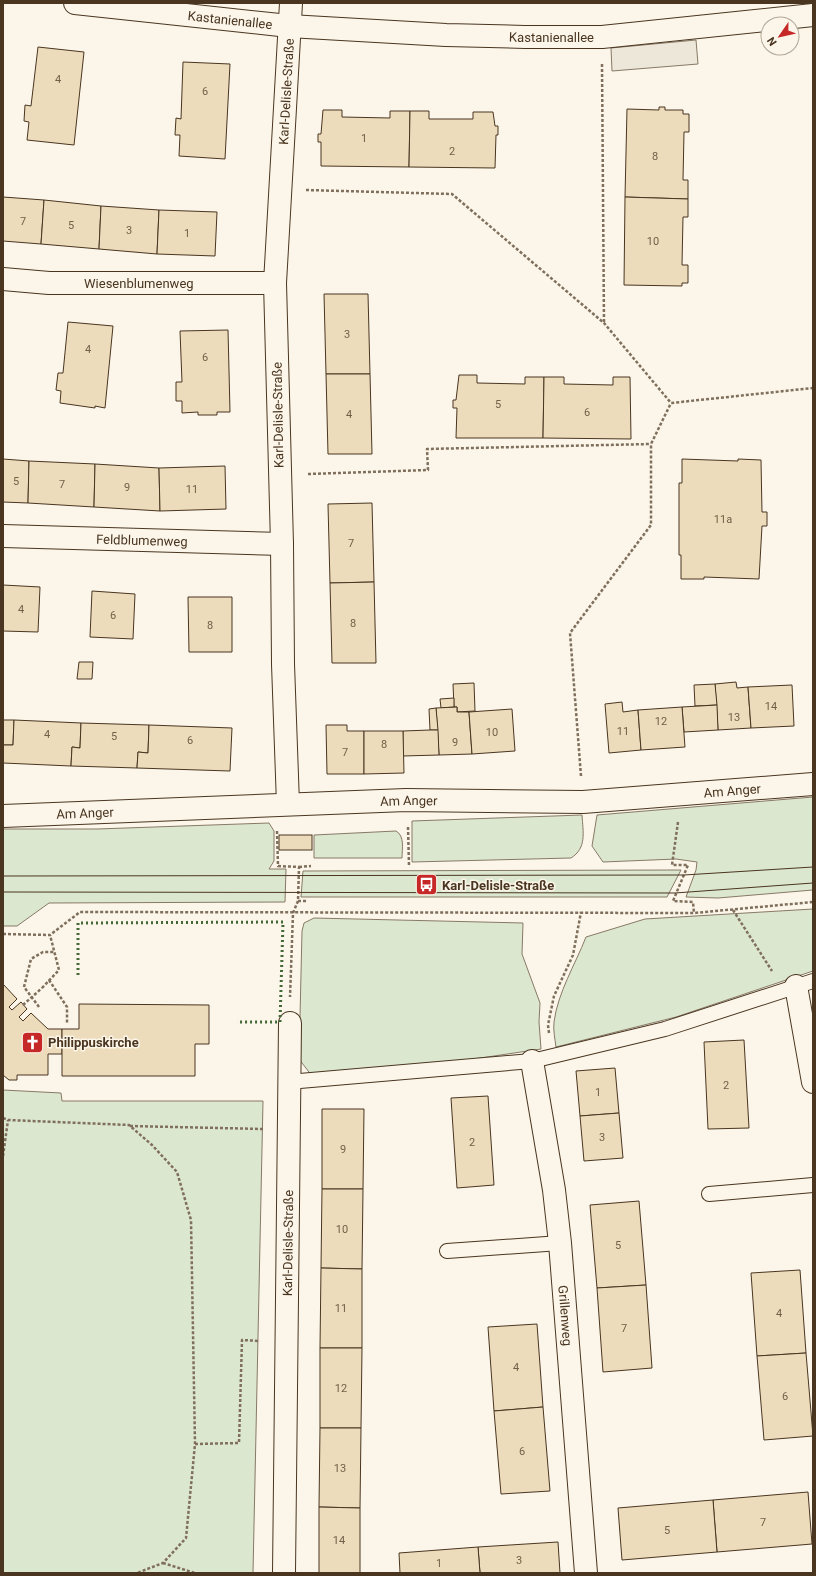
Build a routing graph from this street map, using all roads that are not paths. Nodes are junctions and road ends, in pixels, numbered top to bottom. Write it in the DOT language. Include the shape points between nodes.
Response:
graph roads {
  1 [pos="75,3"];
  2 [pos="291,3"];
  3 [pos="813,15"];
  4 [pos="289,26"];
  5 [pos="3,279"];
  6 [pos="275,282"];
  7 [pos="3,536"];
  8 [pos="282,544"];
  9 [pos="813,784"];
  10 [pos="288,804"];
  11 [pos="3,816"];
  12 [pos="798,986"];
  13 [pos="290,1023"];
  14 [pos="542,1058"];
  15 [pos="288,1082"];
  16 [pos="813,1082"];
  17 [pos="813,1186"];
  18 [pos="709,1194"];
  19 [pos="560,1243"];
  20 [pos="447,1251"];
  21 [pos="284,1573"];
  22 [pos="586,1573"];
  1 -- 4 [label="street, Kastanienallee"];
  2 -- 4 [label="street, Kastanienallee"];
  3 -- 4 [label="street, Kastanienallee" via="602,37 446,35"];
  4 -- 6 [label="street, Karl-Delisle-Straße"];
  5 -- 6 [label="street, Wiesenblumenweg" via="49,283"];
  6 -- 8 [label="street, Karl-Delisle-Straße"];
  7 -- 8 [label="street, Feldblumenweg"];
  8 -- 10 [label="street, Karl-Delisle-Straße"];
  9 -- 10 [label="street, Am Anger" via="583,802 406,800"];
  10 -- 11 [label="street, Am Anger"];
  12 -- 14 [label="lane" via="665,1029"];
  12 -- 16 [label="street"];
  13 -- 15 [label="street, Karl-Delisle-Straße"];
  14 -- 15 [label="lane"];
  14 -- 19 [label="street, Grillenweg"];
  15 -- 21 [label="street, Karl-Delisle-Straße"];
  17 -- 18 [label="lane"];
  19 -- 20 [label="lane"];
  19 -- 22 [label="street, Grillenweg"];
}
